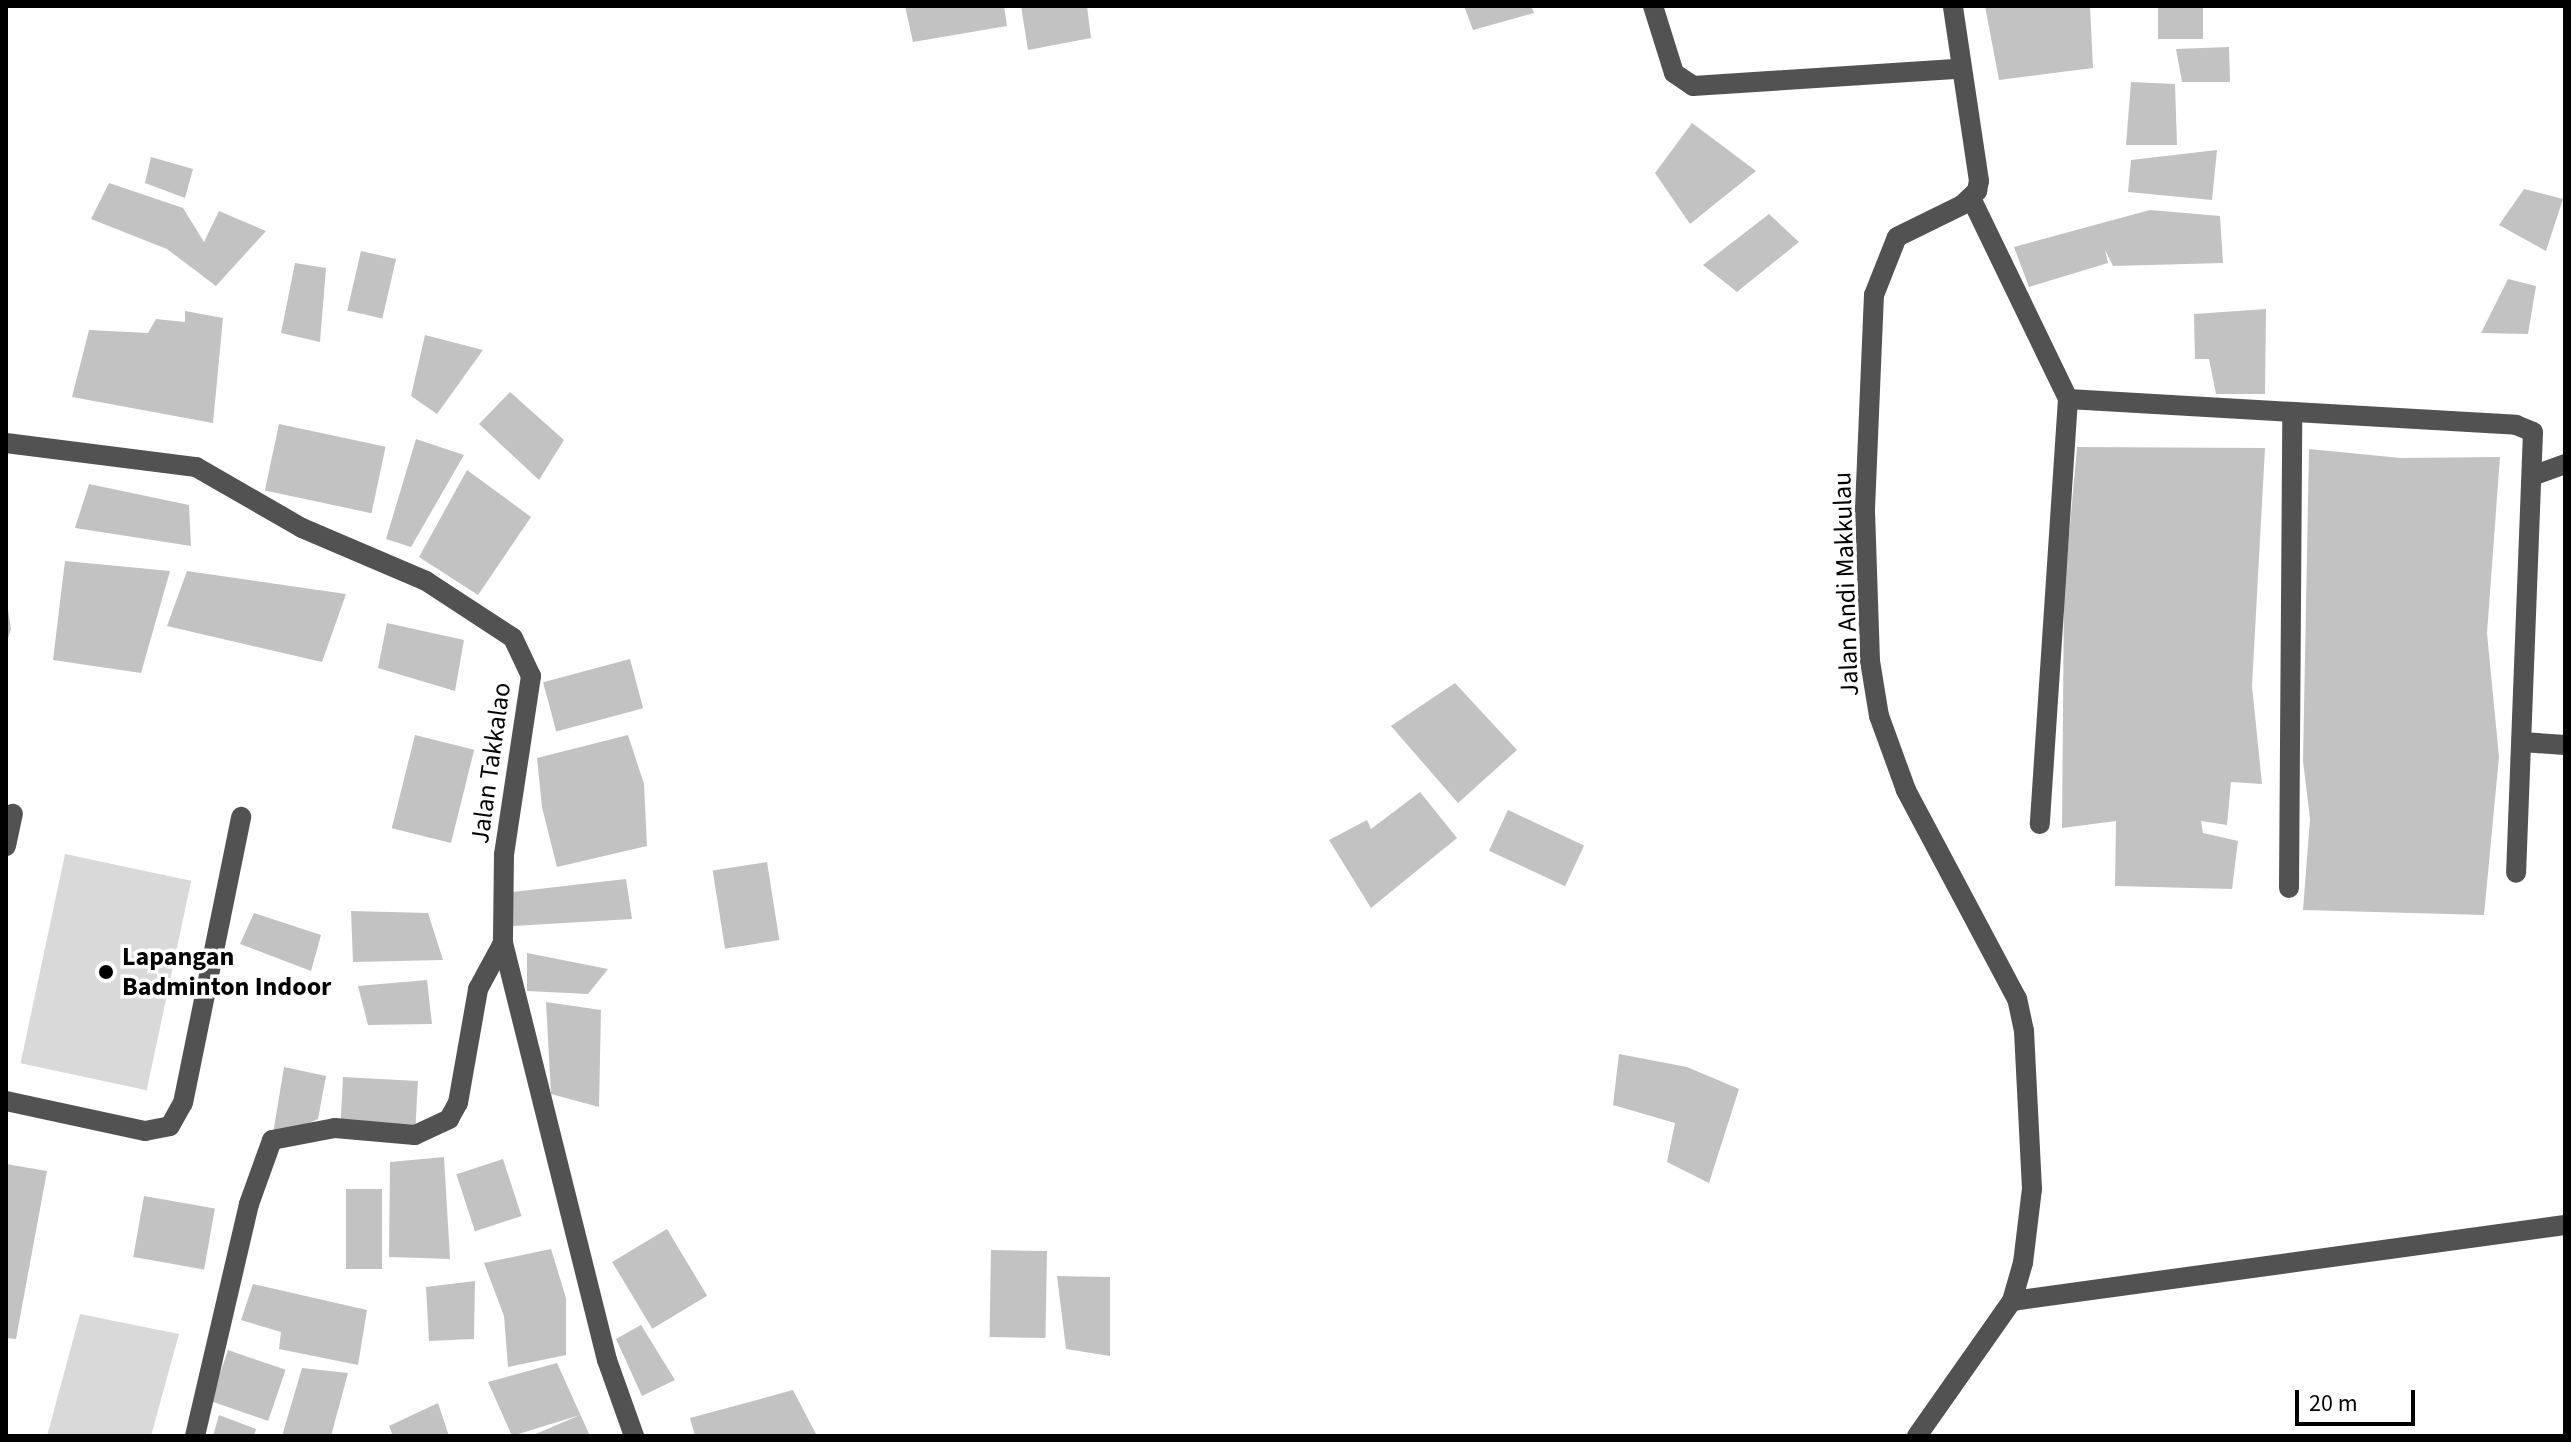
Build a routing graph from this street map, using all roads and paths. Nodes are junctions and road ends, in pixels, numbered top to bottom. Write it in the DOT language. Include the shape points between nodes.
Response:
graph roads {
  1 [pos="1653,6"];
  2 [pos="1953,6"];
  3 [pos="1958,69"];
  4 [pos="1971,198"];
  5 [pos="2068,399"];
  6 [pos="2292,412"];
  7 [pos="6,443"];
  8 [pos="2565,464"];
  9 [pos="2532,476"];
  10 [pos="2522,742"];
  11 [pos="2565,745"];
  12 [pos="13,814"];
  13 [pos="241,817"];
  14 [pos="2040,824"];
  15 [pos="6,846"];
  16 [pos="2516,873"];
  17 [pos="2289,888"];
  18 [pos="503,943"];
  19 [pos="6,1101"];
  20 [pos="2565,1225"];
  21 [pos="2012,1301"];
  22 [pos="195,1436"];
  23 [pos="634,1436"];
  24 [pos="1917,1436"];
  1 -- 3 [label="street" via="1674,73 1693,86"];
  2 -- 3 [label="street"];
  3 -- 4 [label="street" via="1979,181"];
  4 -- 5 [label="street"];
  4 -- 21 [label="street, Jalan Andi Makkulau" via="1897,237 1874,295 1865,509 1870,661 1879,716 1906,790 2021,1014 2032,1189 2023,1263"];
  5 -- 6 [label="street"];
  5 -- 14 [label="street"];
  6 -- 9 [label="street" via="2526,426 2534,438"];
  6 -- 17 [label="street"];
  7 -- 18 [label="street, Jalan Takkalao" via="196,467 302,528 426,581 513,638 531,676 504,855"];
  8 -- 9 [label="street"];
  9 -- 10 [label="street"];
  10 -- 11 [label="street"];
  10 -- 16 [label="street"];
  12 -- 15 [label="street"];
  13 -- 19 [label="street" via="183,1103 170,1126 145,1131"];
  18 -- 22 [label="street" via="478,989 458,1103 449,1119 415,1135 335,1128 272,1140 249,1204"];
  18 -- 23 [label="street, Jalan Takkalao" via="607,1360"];
  20 -- 21 [label="street"];
  21 -- 24 [label="street, Jalan Andi Makkulau"];
}
